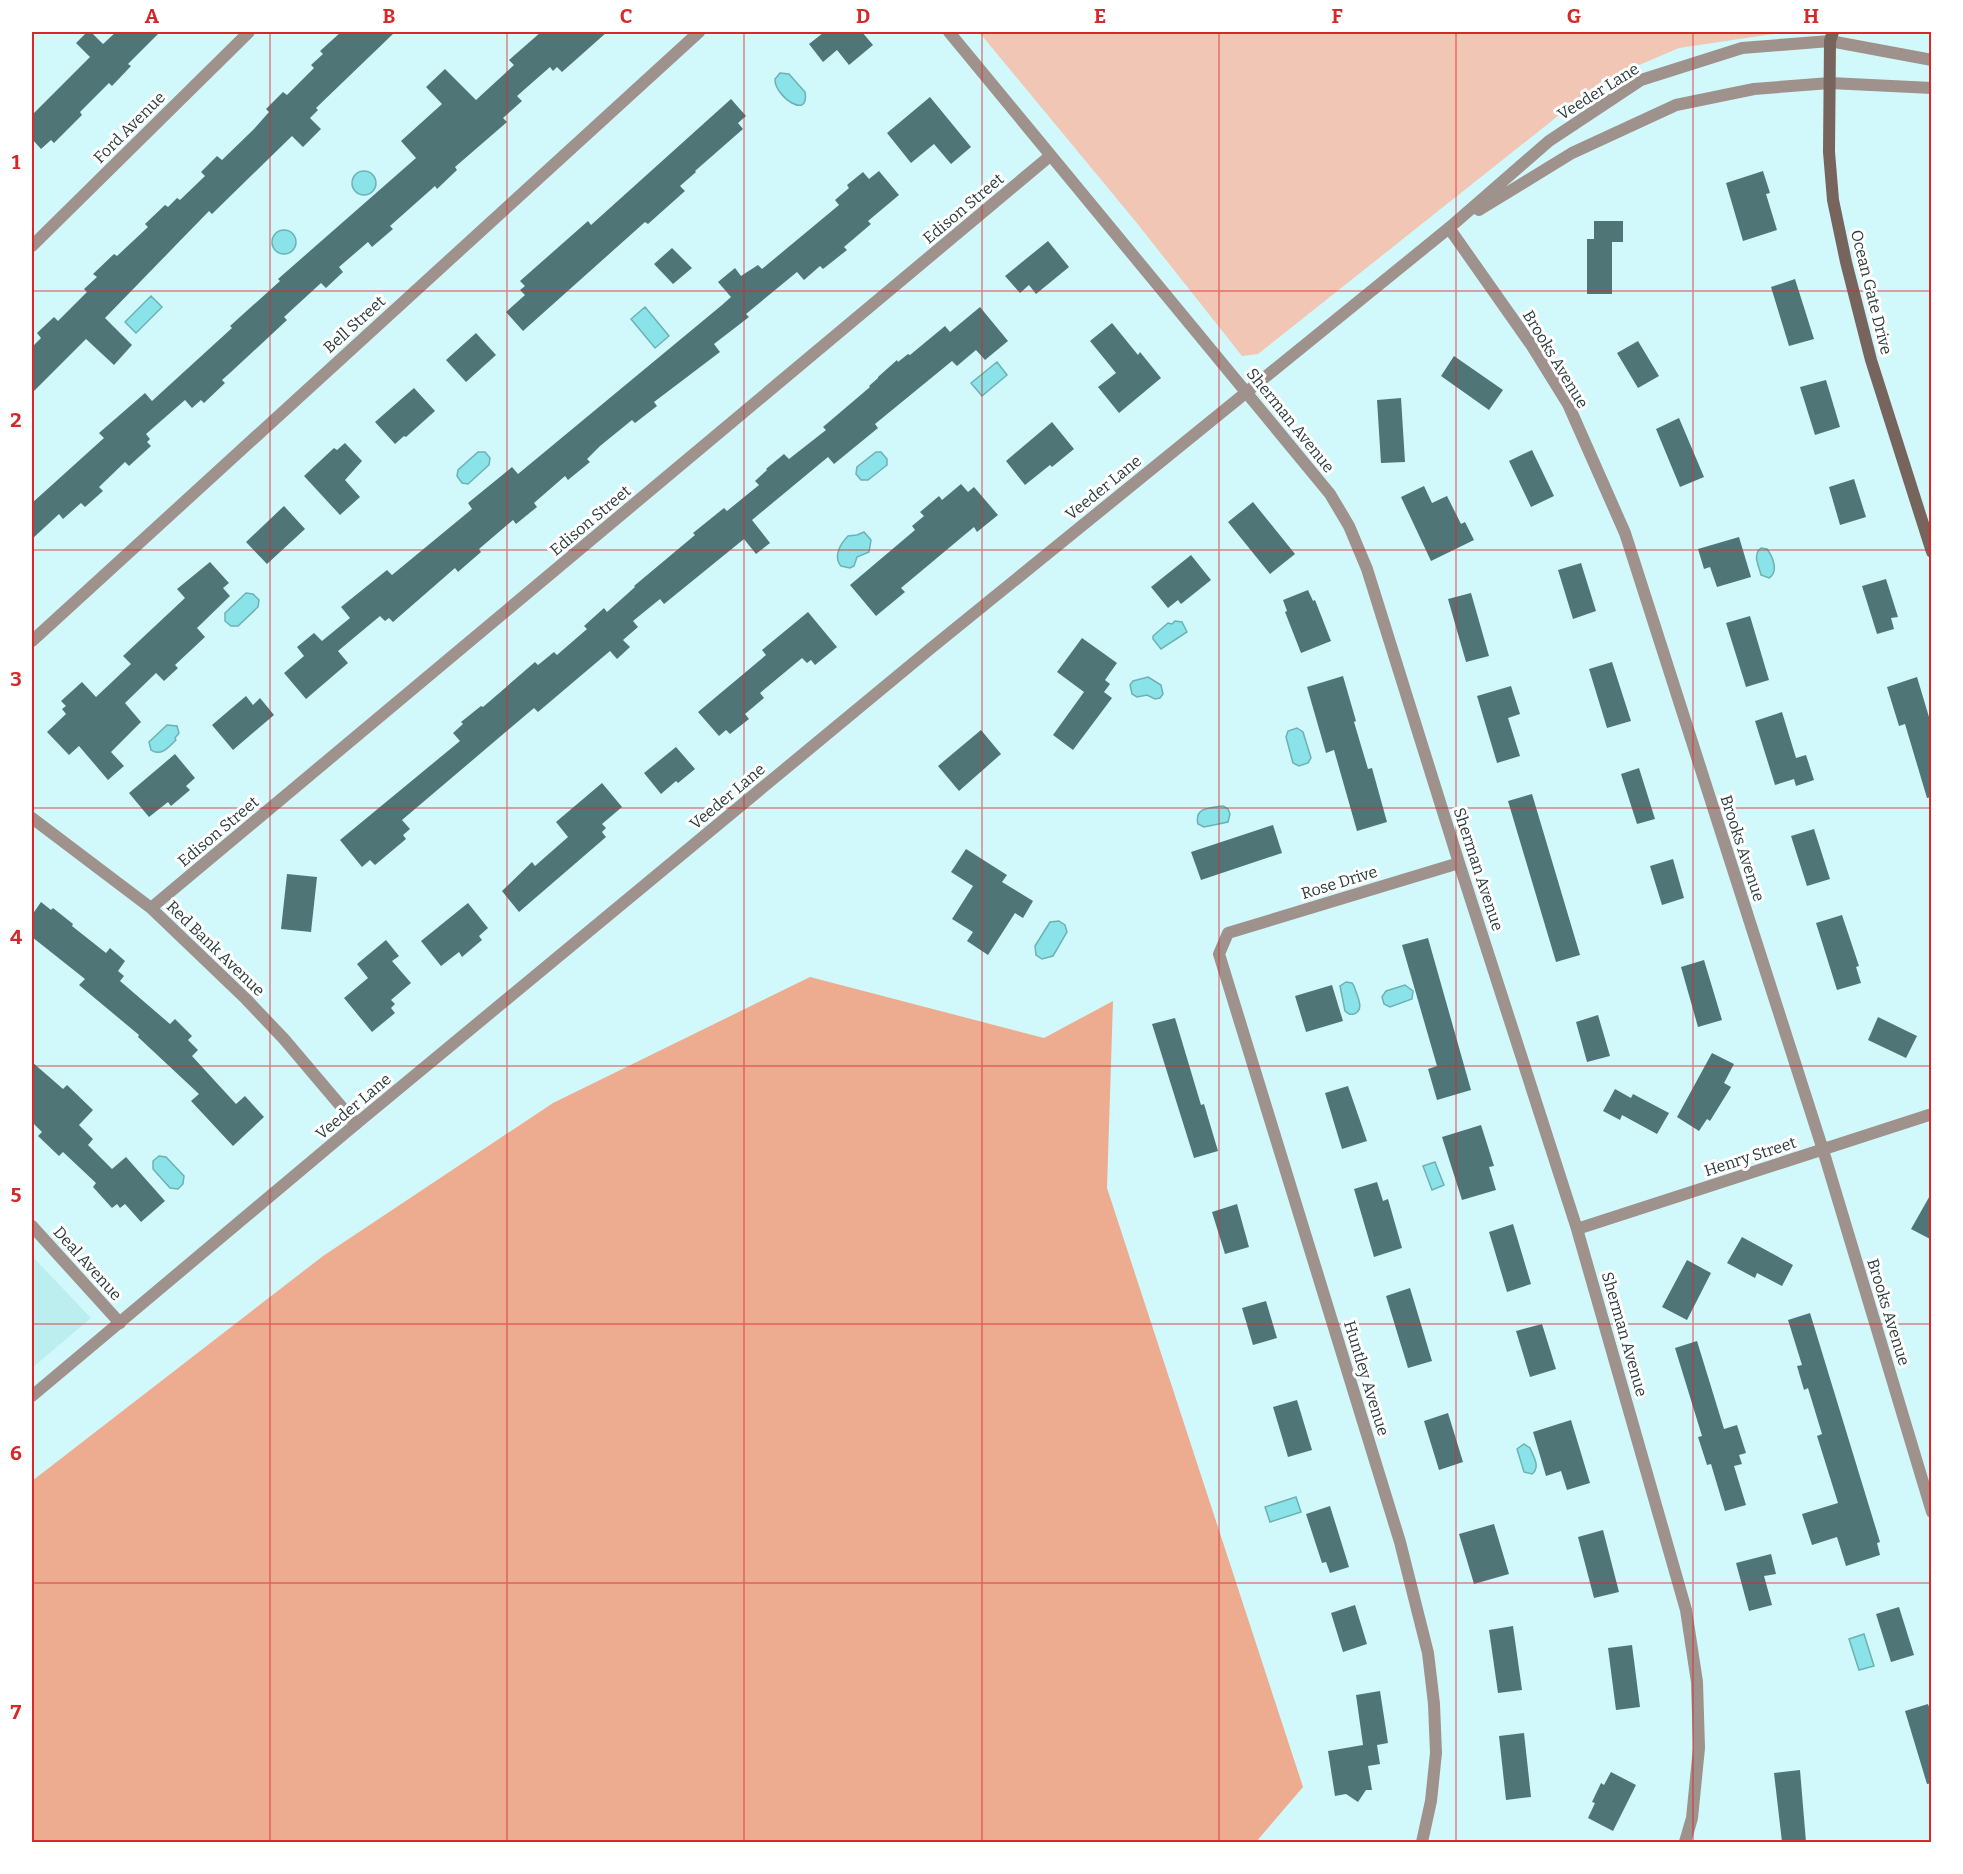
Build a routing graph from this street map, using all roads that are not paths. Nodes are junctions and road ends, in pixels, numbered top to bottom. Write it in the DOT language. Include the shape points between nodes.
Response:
graph roads {
  1 [pos="249,32"];
  2 [pos="699,32"];
  3 [pos="949,32"];
  4 [pos="1831,36"];
  5 [pos="1932,60"];
  6 [pos="1830,83"];
  7 [pos="1932,88"];
  8 [pos="1050,156"];
  9 [pos="1449,228"];
  10 [pos="32,246"];
  11 [pos="1247,391"];
  12 [pos="1932,552"];
  13 [pos="32,641"];
  14 [pos="32,818"];
  15 [pos="1459,863"];
  16 [pos="151,908"];
  17 [pos="1228,933"];
  18 [pos="1932,1114"];
  19 [pos="356,1124"];
  20 [pos="1823,1150"];
  21 [pos="32,1226"];
  22 [pos="1578,1229"];
  23 [pos="120,1323"];
  24 [pos="32,1396"];
  25 [pos="1932,1512"];
  26 [pos="1422,1842"];
  27 [pos="1685,1842"];
  1 -- 10 [label="street, Ford Avenue"];
  2 -- 13 [label="street, Bell Street"];
  3 -- 8 [label="street, Sherman Avenue"];
  4 -- 5 [label="street, Veeder Lane"];
  4 -- 6 [label="main road, Ocean Gate Drive"];
  4 -- 9 [label="street, Veeder Lane" via="1742,48 1641,80 1549,141"];
  6 -- 7 [label="street, Veeder Lane"];
  6 -- 9 [label="street, Veeder Lane" via="1754,88 1676,105 1572,153"];
  6 -- 12 [label="main road, Ocean Gate Drive" via="1833,200 1846,262 1871,360"];
  8 -- 11 [label="street, Sherman Avenue"];
  8 -- 16 [label="street, Edison Street"];
  9 -- 11 [label="street, Veeder Lane"];
  9 -- 20 [label="street, Brooks Avenue" via="1568,404 1624,533"];
  11 -- 15 [label="street, Sherman Avenue" via="1330,494 1349,526 1367,569"];
  11 -- 19 [label="street, Veeder Lane"];
  14 -- 16 [label="street, Red Bank Avenue"];
  15 -- 17 [label="street, Rose Drive"];
  15 -- 22 [label="street, Sherman Avenue"];
  16 -- 19 [label="street, Red Bank Avenue" via="276,1031"];
  17 -- 26 [label="street, Huntley Avenue" via="1220,954 1400,1542 1428,1653 1436,1753"];
  18 -- 20 [label="street, Henry Street"];
  19 -- 23 [label="street, Veeder Lane"];
  20 -- 22 [label="street, Henry Street"];
  20 -- 25 [label="street, Brooks Avenue"];
  21 -- 23 [label="street, Deal Avenue"];
  22 -- 27 [label="street, Sherman Avenue" via="1686,1610 1697,1682 1699,1748 1692,1818"];
  23 -- 24 [label="street, Veeder Lane"];
}
